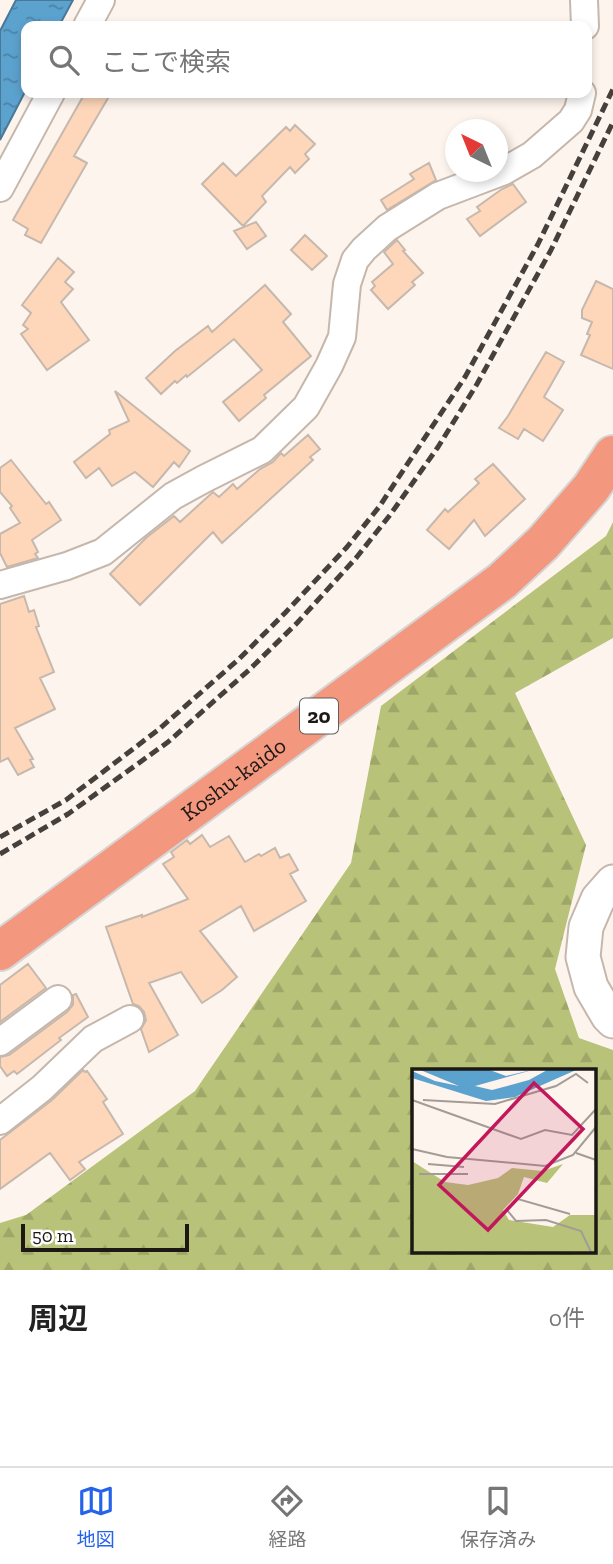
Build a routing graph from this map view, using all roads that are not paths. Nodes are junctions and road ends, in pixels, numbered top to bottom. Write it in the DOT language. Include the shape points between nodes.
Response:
graph roads {
  1 [pos="101,0"];
  2 [pos="584,0"];
  3 [pos="90,21"];
  4 [pos="585,21"];
  5 [pos="48,98"];
  6 [pos="581,98"];
  7 [pos="0,188"];
  8 [pos="613,455"];
  9 [pos="0,585"];
  10 [pos="613,882"];
  11 [pos="0,951"];
  12 [pos="58,999"];
  13 [pos="130,1019"];
  14 [pos="613,1021"];
  15 [pos="0,1042"];
  16 [pos="0,1121"];
  1 -- 3 [label="street"];
  2 -- 4 [label="street"];
  5 -- 7 [label="street"];
  6 -- 9 [label="street" via="571,121 532,155 438,196 387,228 364,249 347,284 342,337 329,366 306,407 262,450 173,496 103,552"];
  8 -- 11 [label="highway, Koshu-kaido / 20" via="543,543 502,580"];
  10 -- 14 [label="street" via="598,899 586,927 583,957 591,987"];
  12 -- 15 [label="street"];
  13 -- 16 [label="street" via="93,1039"];
}
